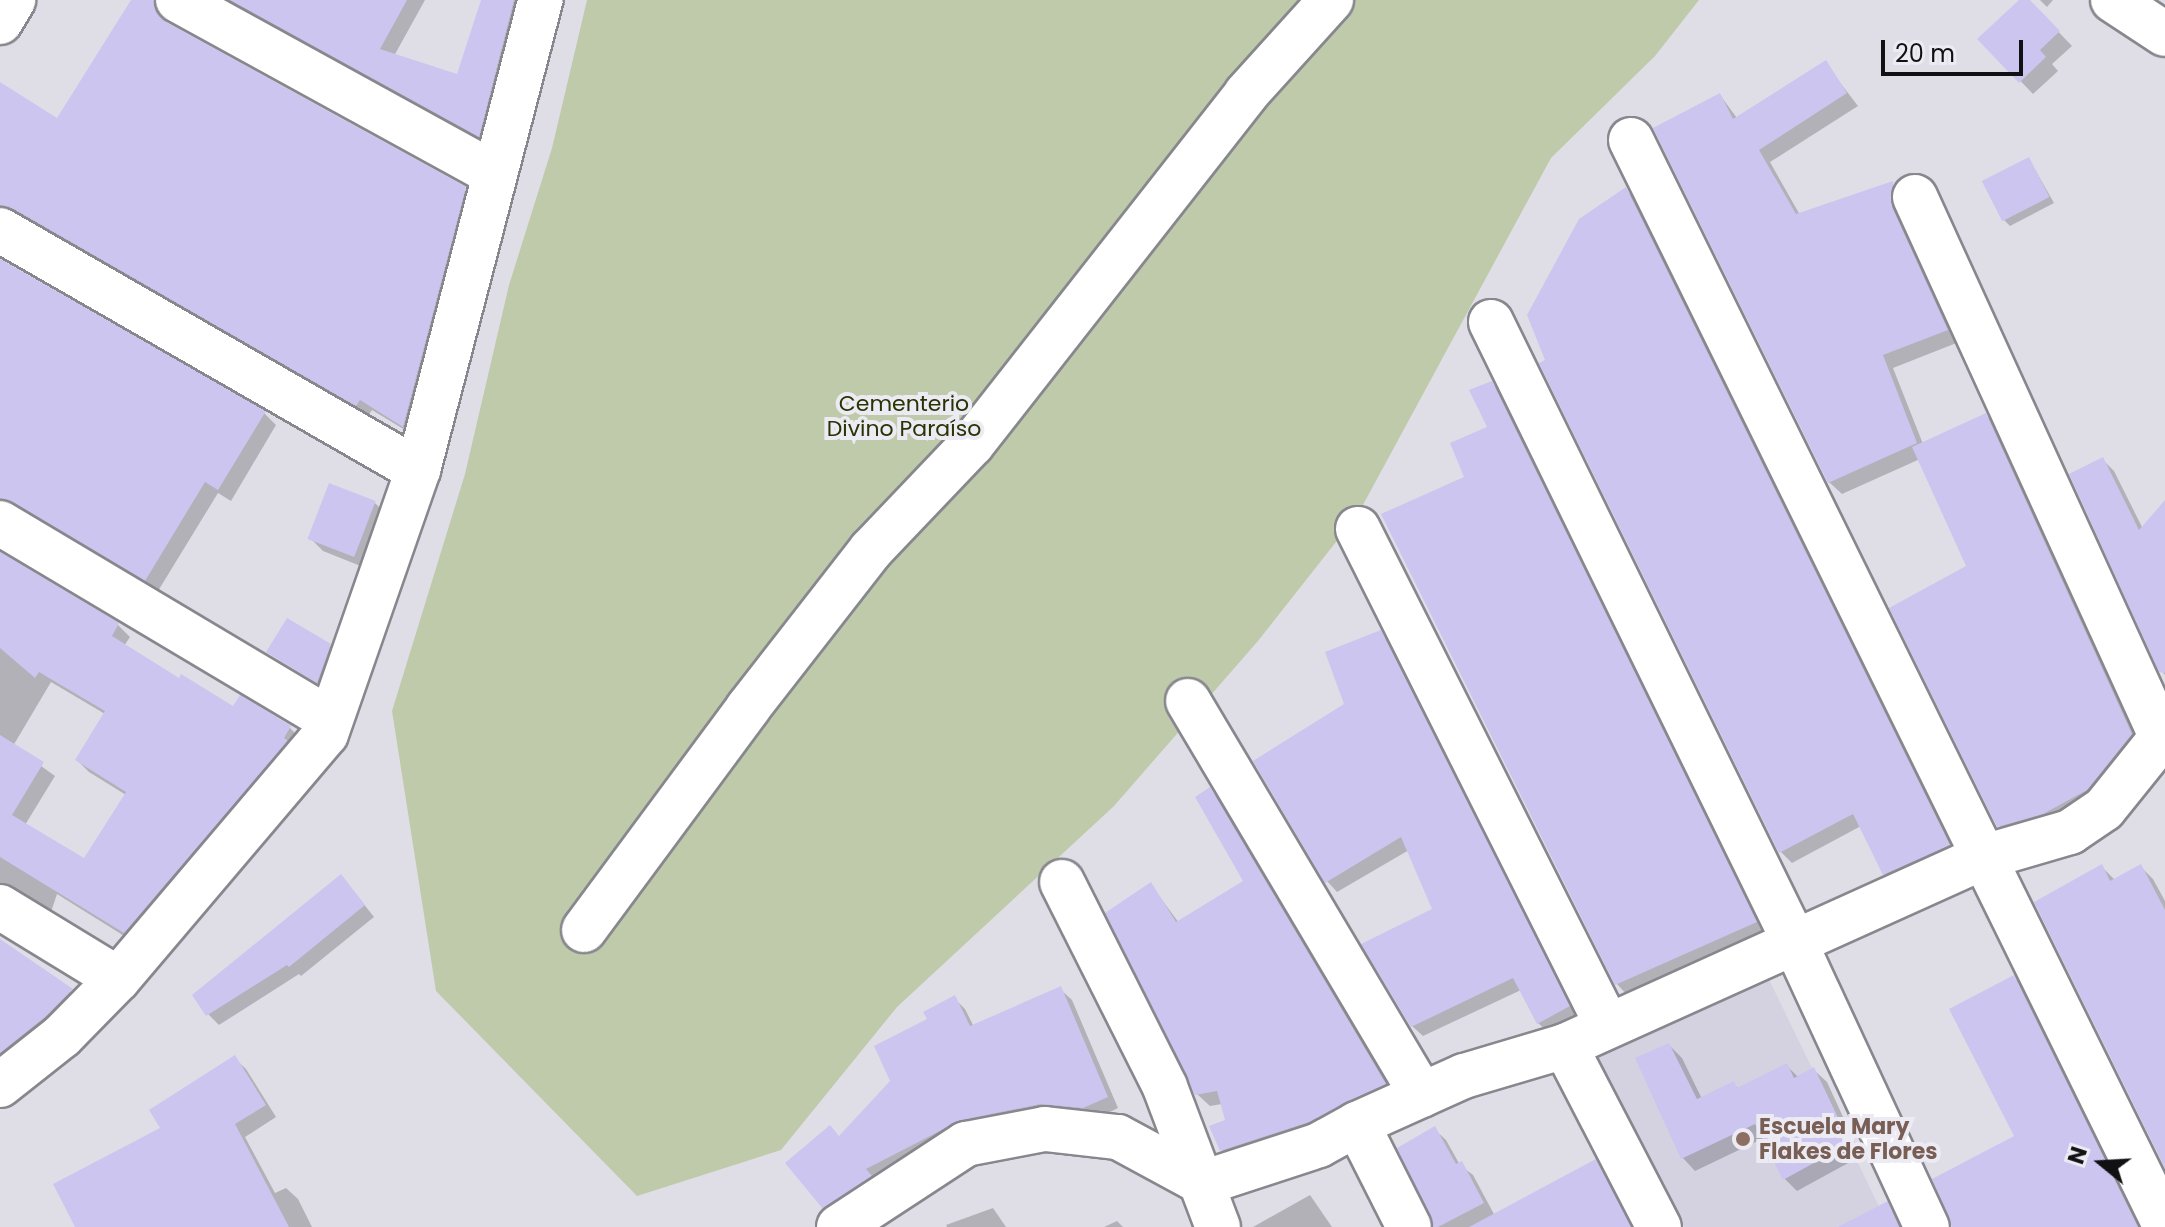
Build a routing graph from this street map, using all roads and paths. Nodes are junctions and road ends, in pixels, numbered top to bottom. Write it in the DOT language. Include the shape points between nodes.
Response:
graph roads {
  1 [pos="13,0"];
  2 [pos="178,0"];
  3 [pos="540,0"];
  4 [pos="1331,0"];
  5 [pos="2113,0"];
  6 [pos="0,22"];
  7 [pos="2165,34"];
  8 [pos="1631,140"];
  9 [pos="494,174"];
  10 [pos="1915,197"];
  11 [pos="0,230"];
  12 [pos="1491,322"];
  13 [pos="418,470"];
  14 [pos="0,523"];
  15 [pos="1358,529"];
  16 [pos="1188,701"];
  17 [pos="330,720"];
  18 [pos="2164,735"];
  19 [pos="1984,857"];
  20 [pos="1062,882"];
  21 [pos="0,907"];
  22 [pos="584,930"];
  23 [pos="1795,943"];
  24 [pos="118,979"];
  25 [pos="1607,1025"];
  26 [pos="1565,1046"];
  27 [pos="0,1085"];
  28 [pos="1422,1095"];
  29 [pos="1357,1124"];
  30 [pos="1203,1183"];
  31 [pos="2165,1225"];
  32 [pos="839,1227"];
  33 [pos="1218,1227"];
  34 [pos="1409,1227"];
  35 [pos="1659,1227"];
  36 [pos="1927,1227"];
  1 -- 6 [label="street"];
  2 -- 9 [label="street"];
  3 -- 9 [label="street"];
  4 -- 22 [label="street" via="1246,94 972,444 871,550"];
  5 -- 7 [label="street"];
  8 -- 19 [label="street"];
  9 -- 13 [label="street"];
  10 -- 18 [label="street"];
  11 -- 13 [label="street"];
  12 -- 23 [label="street"];
  13 -- 17 [label="street"];
  14 -- 17 [label="street"];
  15 -- 25 [label="street"];
  16 -- 28 [label="street"];
  17 -- 24 [label="street" via="326,734"];
  18 -- 19 [label="street" via="2104,809 2070,832"];
  19 -- 23 [label="street"];
  19 -- 31 [label="street"];
  20 -- 30 [label="street" via="1165,1087"];
  21 -- 24 [label="street"];
  23 -- 25 [label="street"];
  23 -- 36 [label="street"];
  24 -- 27 [label="street" via="62,1036"];
  25 -- 26 [label="street"];
  26 -- 28 [label="street" via="1464,1076"];
  26 -- 35 [label="street"];
  28 -- 29 [label="street"];
  29 -- 30 [label="street" via="1319,1145"];
  29 -- 34 [label="street"];
  30 -- 32 [label="street" via="1118,1137 1045,1129 966,1144"];
  30 -- 33 [label="street"];
}
